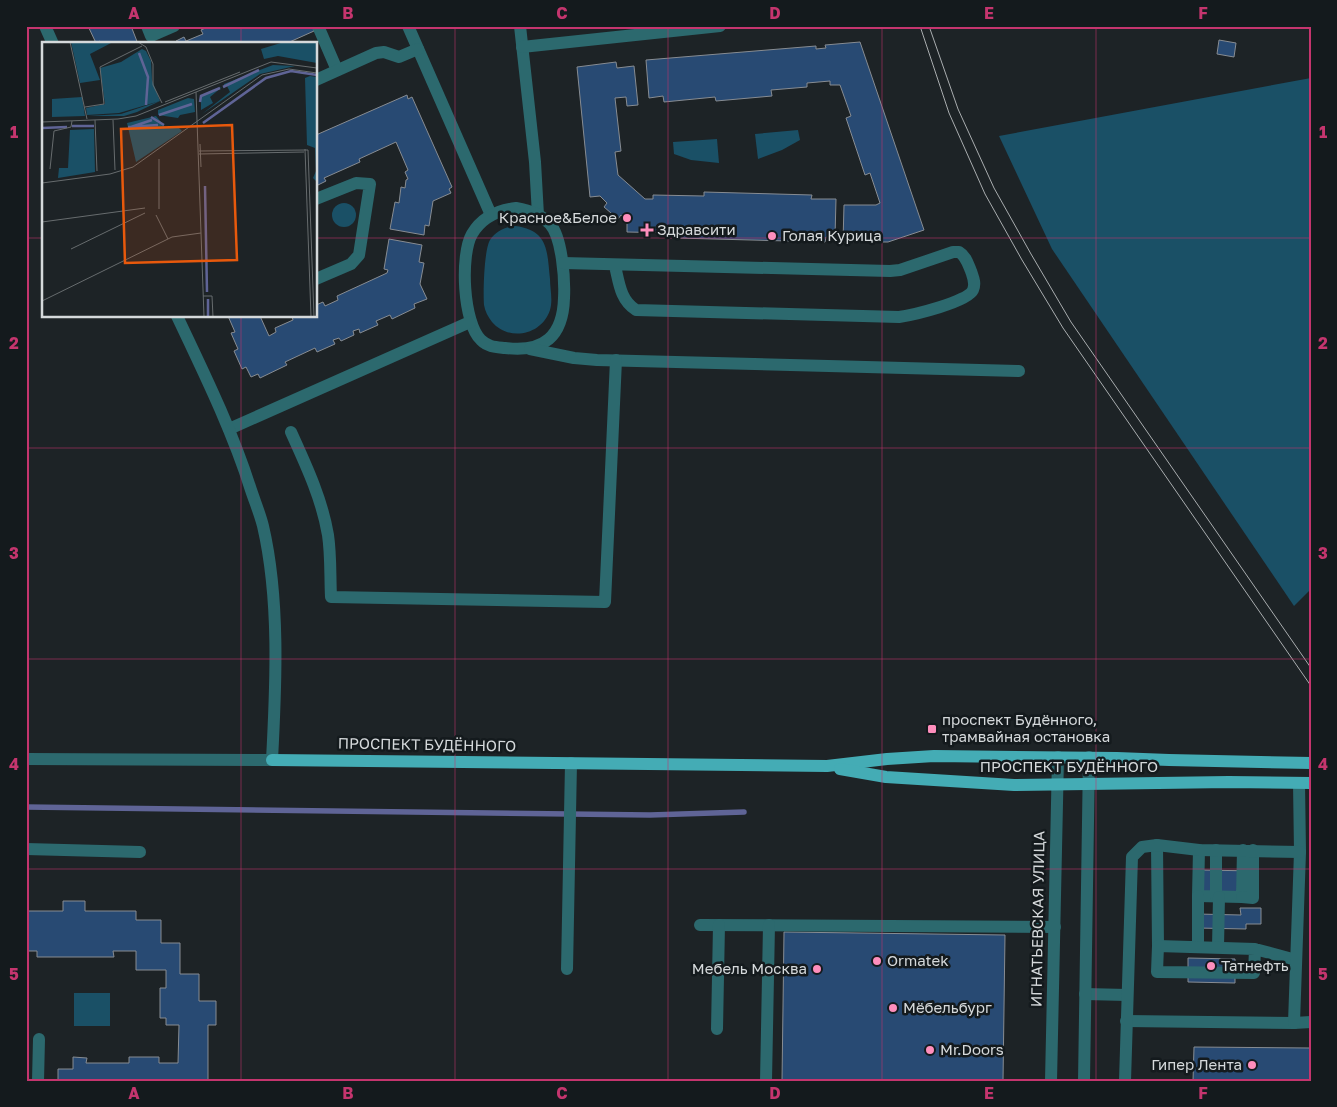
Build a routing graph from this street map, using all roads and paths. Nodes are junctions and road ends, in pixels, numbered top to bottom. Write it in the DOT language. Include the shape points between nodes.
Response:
graph roads {
  1 [pos="45,26"];
  2 [pos="147,26"];
  3 [pos="174,26"];
  4 [pos="318,26"];
  5 [pos="408,26"];
  6 [pos="520,26"];
  7 [pos="720,26"];
  8 [pos="52,42"];
  9 [pos="522,47"];
  10 [pos="418,49"];
  11 [pos="337,70"];
  12 [pos="318,79"];
  13 [pos="318,198"];
  14 [pos="491,214"];
  15 [pos="538,215"];
  16 [pos="563,264"];
  17 [pos="615,266"];
  18 [pos="318,278"];
  19 [pos="178,318"];
  20 [pos="470,322"];
  21 [pos="530,349"];
  22 [pos="616,360"];
  23 [pos="1019,371"];
  24 [pos="228,429"];
  25 [pos="291,432"];
  26 [pos="1058,757"];
  27 [pos="1089,757"];
  28 [pos="26,759"];
  29 [pos="272,760"];
  30 [pos="571,763"];
  31 [pos="1311,763"];
  32 [pos="828,766"];
  33 [pos="1305,783"];
  34 [pos="1089,785"];
  35 [pos="1057,786"];
  36 [pos="1305,838"];
  37 [pos="1157,845"];
  38 [pos="26,849"];
  39 [pos="1199,850"];
  40 [pos="1216,850"];
  41 [pos="1248,850"];
  42 [pos="140,852"];
  43 [pos="1300,852"];
  44 [pos="1198,896"];
  45 [pos="1218,897"];
  46 [pos="700,925"];
  47 [pos="719,925"];
  48 [pos="769,925"];
  49 [pos="1054,927"];
  50 [pos="1158,946"];
  51 [pos="1198,947"];
  52 [pos="1218,947"];
  53 [pos="1255,949"];
  54 [pos="1296,960"];
  55 [pos="567,969"];
  56 [pos="1085,994"];
  57 [pos="1127,995"];
  58 [pos="1126,1021"];
  59 [pos="1311,1022"];
  60 [pos="1294,1023"];
  61 [pos="717,1029"];
  62 [pos="39,1038"];
  63 [pos="38,1081"];
  64 [pos="766,1081"];
  65 [pos="1051,1081"];
  66 [pos="1084,1081"];
  67 [pos="1125,1081"];
  1 -- 8 [label="street"];
  2 -- 3 [label="street" via="151,36"];
  4 -- 11 [label="street"];
  5 -- 10 [label="street"];
  6 -- 9 [label="street"];
  7 -- 9 [label="street"];
  9 -- 15 [label="street"];
  10 -- 11 [label="street" via="399,57 376,53"];
  10 -- 14 [label="street"];
  11 -- 12 [label="street"];
  13 -- 18 [label="street" via="356,183 370,184 359,255 351,264"];
  14 -- 15 [label="street" via="516,208"];
  14 -- 20 [label="street" via="471,235 466,257 466,299"];
  15 -- 16 [label="street" via="551,225"];
  16 -- 17 [label="street"];
  16 -- 21 [label="street" via="562,319 556,333"];
  17 -- 17 [label="street" via="890,271 959,252 965,257 974,284 967,298 899,317 636,310 623,296"];
  19 -- 24 [label="street"];
  20 -- 21 [label="street" via="480,339 489,346"];
  20 -- 24 [label="street"];
  21 -- 22 [label="street" via="574,358"];
  22 -- 23 [label="street"];
  22 -- 25 [label="street" via="605,602 331,597 328,535 306,464"];
  24 -- 29 [label="street" via="263,525 270,567 275,648"];
  26 -- 27 [label="main road, ПРОСПЕКТ БУДЁННОГО"];
  26 -- 32 [label="main road, ПРОСПЕКТ БУДЁННОГО" via="934,756"];
  26 -- 35 [label="street, ИГНАТЬЕВСКАЯ УЛИЦА"];
  27 -- 31 [label="main road, ПРОСПЕКТ БУДЁННОГО"];
  27 -- 34 [label="street"];
  28 -- 29 [label="street, ПРОСПЕКТ БУДЁННОГО"];
  29 -- 30 [label="main road, ПРОСПЕКТ БУДЁННОГО"];
  30 -- 32 [label="main road, ПРОСПЕКТ БУДЁННОГО"];
  30 -- 55 [label="street"];
  32 -- 35 [label="main road, ПРОСПЕКТ БУДЁННОГО" via="886,777"];
  33 -- 34 [label="main road, ПРОСПЕКТ БУДЁННОГО"];
  33 -- 36 [label="street"];
  34 -- 35 [label="main road, ПРОСПЕКТ БУДЁННОГО"];
  34 -- 56 [label="street"];
  35 -- 49 [label="street, ИГНАТЬЕВСКАЯ УЛИЦА"];
  36 -- 43 [label="street"];
  37 -- 39 [label="street"];
  37 -- 50 [label="street"];
  37 -- 57 [label="street" via="1142,848 1132,857"];
  38 -- 42 [label="street"];
  39 -- 40 [label="street"];
  39 -- 44 [label="street"];
  40 -- 41 [label="street"];
  40 -- 45 [label="street"];
  41 -- 43 [label="street"];
  41 -- 45 [label="street" via="1253,898"];
  43 -- 54 [label="street"];
  44 -- 45 [label="street"];
  44 -- 51 [label="street"];
  45 -- 52 [label="street"];
  46 -- 47 [label="street"];
  47 -- 48 [label="street"];
  47 -- 61 [label="street"];
  48 -- 49 [label="street"];
  48 -- 64 [label="street"];
  49 -- 65 [label="street, ИГНАТЬЕВСКАЯ УЛИЦА"];
  50 -- 51 [label="street"];
  50 -- 53 [label="street" via="1157,972 1188,973 1254,973"];
  51 -- 52 [label="street"];
  52 -- 53 [label="street"];
  53 -- 54 [label="street"];
  54 -- 60 [label="street"];
  56 -- 57 [label="street"];
  56 -- 66 [label="street"];
  57 -- 58 [label="street"];
  58 -- 60 [label="street"];
  58 -- 67 [label="street"];
  59 -- 60 [label="street"];
  62 -- 63 [label="street"];
}
